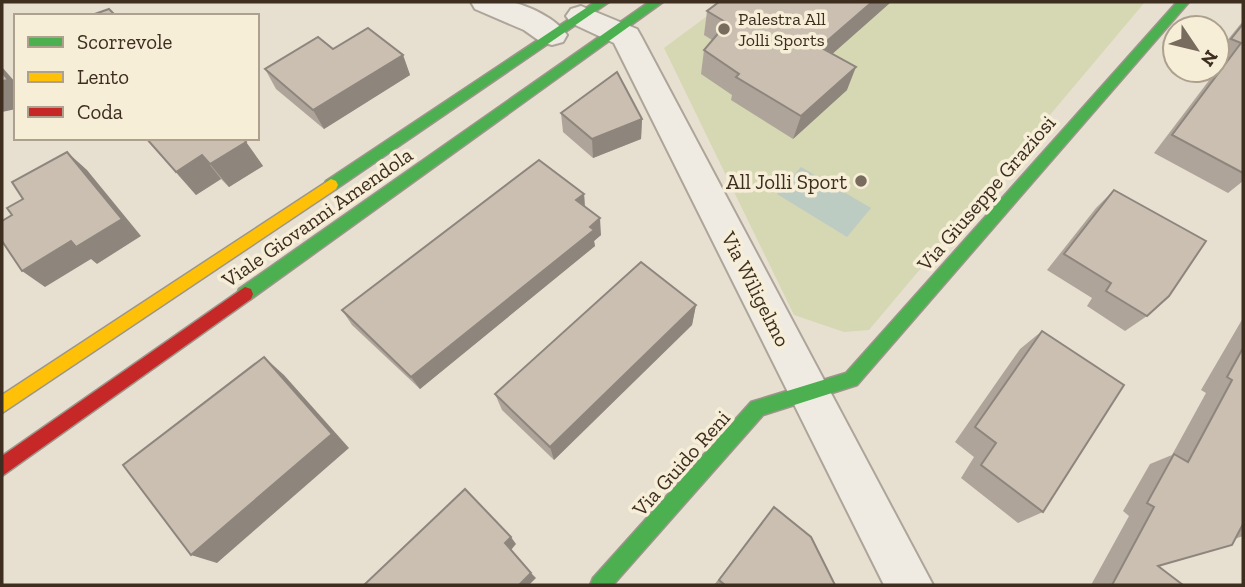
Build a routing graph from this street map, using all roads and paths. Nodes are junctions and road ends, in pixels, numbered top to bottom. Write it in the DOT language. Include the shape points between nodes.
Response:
graph roads {
  1 [pos="485,2"];
  2 [pos="657,2"];
  3 [pos="1183,2"];
  4 [pos="592,9"];
  5 [pos="621,34"];
  6 [pos="552,35"];
  7 [pos="808,391"];
  8 [pos="2,405"];
  9 [pos="2,467"];
  10 [pos="600,585"];
  11 [pos="909,585"];
  1 -- 6 [label="street"];
  2 -- 5 [label="main road, Viale Giovanni Amendola"];
  3 -- 7 [label="main road, Via Giuseppe Graziosi" via="851,379"];
  4 -- 5 [label="street"];
  4 -- 6 [label="main road, Viale Giovanni Amendola"];
  5 -- 7 [label="street, Via Wiligelmo"];
  5 -- 9 [label="main road, Viale Giovanni Amendola"];
  6 -- 8 [label="main road, Viale Giovanni Amendola"];
  7 -- 10 [label="main road, Via Guido Reni" via="757,408"];
  7 -- 11 [label="street, Via Wiligelmo"];
}
